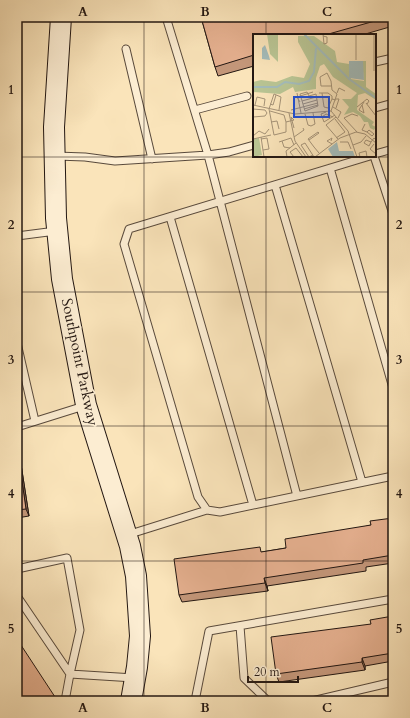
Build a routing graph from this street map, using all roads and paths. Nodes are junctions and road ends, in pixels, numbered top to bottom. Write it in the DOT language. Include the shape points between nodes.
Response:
graph roads {
  1 [pos="61,17"];
  2 [pos="166,17"];
  3 [pos="126,49"];
  4 [pos="393,58"];
  5 [pos="376,62"];
  6 [pos="247,96"];
  7 [pos="393,103"];
  8 [pos="376,108"];
  9 [pos="194,110"];
  10 [pos="253,145"];
  11 [pos="393,149"];
  12 [pos="376,154"];
  13 [pos="208,155"];
  14 [pos="54,156"];
  15 [pos="367,157"];
  16 [pos="375,157"];
  17 [pos="152,159"];
  18 [pos="330,168"];
  19 [pos="275,185"];
  20 [pos="220,202"];
  21 [pos="393,214"];
  22 [pos="170,217"];
  23 [pos="57,231"];
  24 [pos="17,236"];
  25 [pos="17,343"];
  26 [pos="393,388"];
  27 [pos="86,405"];
  28 [pos="35,421"];
  29 [pos="17,427"];
  30 [pos="393,476"];
  31 [pos="362,482"];
  32 [pos="297,496"];
  33 [pos="253,505"];
  34 [pos="207,510"];
  35 [pos="127,535"];
  36 [pos="17,569"];
  37 [pos="17,596"];
  38 [pos="393,599"];
  39 [pos="240,626"];
  40 [pos="70,674"];
  41 [pos="136,678"];
  42 [pos="393,682"];
  43 [pos="65,701"];
  44 [pos="131,701"];
  45 [pos="195,701"];
  46 [pos="268,701"];
  47 [pos="312,701"];
  1 -- 14 [label="main road, Southpoint Parkway"];
  2 -- 9 [label="lane"];
  3 -- 17 [label="lane"];
  4 -- 5 [label="lane"];
  6 -- 9 [label="lane"];
  7 -- 8 [label="lane"];
  9 -- 13 [label="lane"];
  10 -- 13 [label="lane"];
  11 -- 12 [label="lane"];
  13 -- 17 [label="lane"];
  13 -- 20 [label="lane"];
  14 -- 17 [label="lane" via="85,156 115,161"];
  14 -- 23 [label="main road, Southpoint Parkway"];
  15 -- 18 [label="lane"];
  16 -- 21 [label="lane"];
  18 -- 19 [label="lane"];
  18 -- 26 [label="lane"];
  19 -- 20 [label="lane"];
  19 -- 31 [label="lane"];
  20 -- 22 [label="lane"];
  20 -- 32 [label="lane"];
  22 -- 33 [label="lane"];
  22 -- 34 [label="lane" via="129,229 124,244 198,497"];
  23 -- 24 [label="lane"];
  23 -- 27 [label="main road, Southpoint Parkway" via="66,302"];
  25 -- 28 [label="lane"];
  27 -- 28 [label="lane"];
  27 -- 35 [label="main road, Southpoint Parkway"];
  28 -- 29 [label="lane"];
  30 -- 31 [label="lane"];
  31 -- 32 [label="lane"];
  32 -- 33 [label="lane"];
  33 -- 34 [label="lane" via="220,512"];
  34 -- 35 [label="lane"];
  35 -- 41 [label="main road, Southpoint Parkway" via="139,604 140,636"];
  36 -- 40 [label="lane" via="67,558 80,630"];
  37 -- 40 [label="lane"];
  38 -- 39 [label="lane"];
  39 -- 45 [label="lane" via="208,631"];
  39 -- 46 [label="lane" via="244,678"];
  40 -- 41 [label="lane"];
  40 -- 43 [label="lane"];
  41 -- 44 [label="main road, Southpoint Parkway"];
  42 -- 47 [label="lane"];
}
